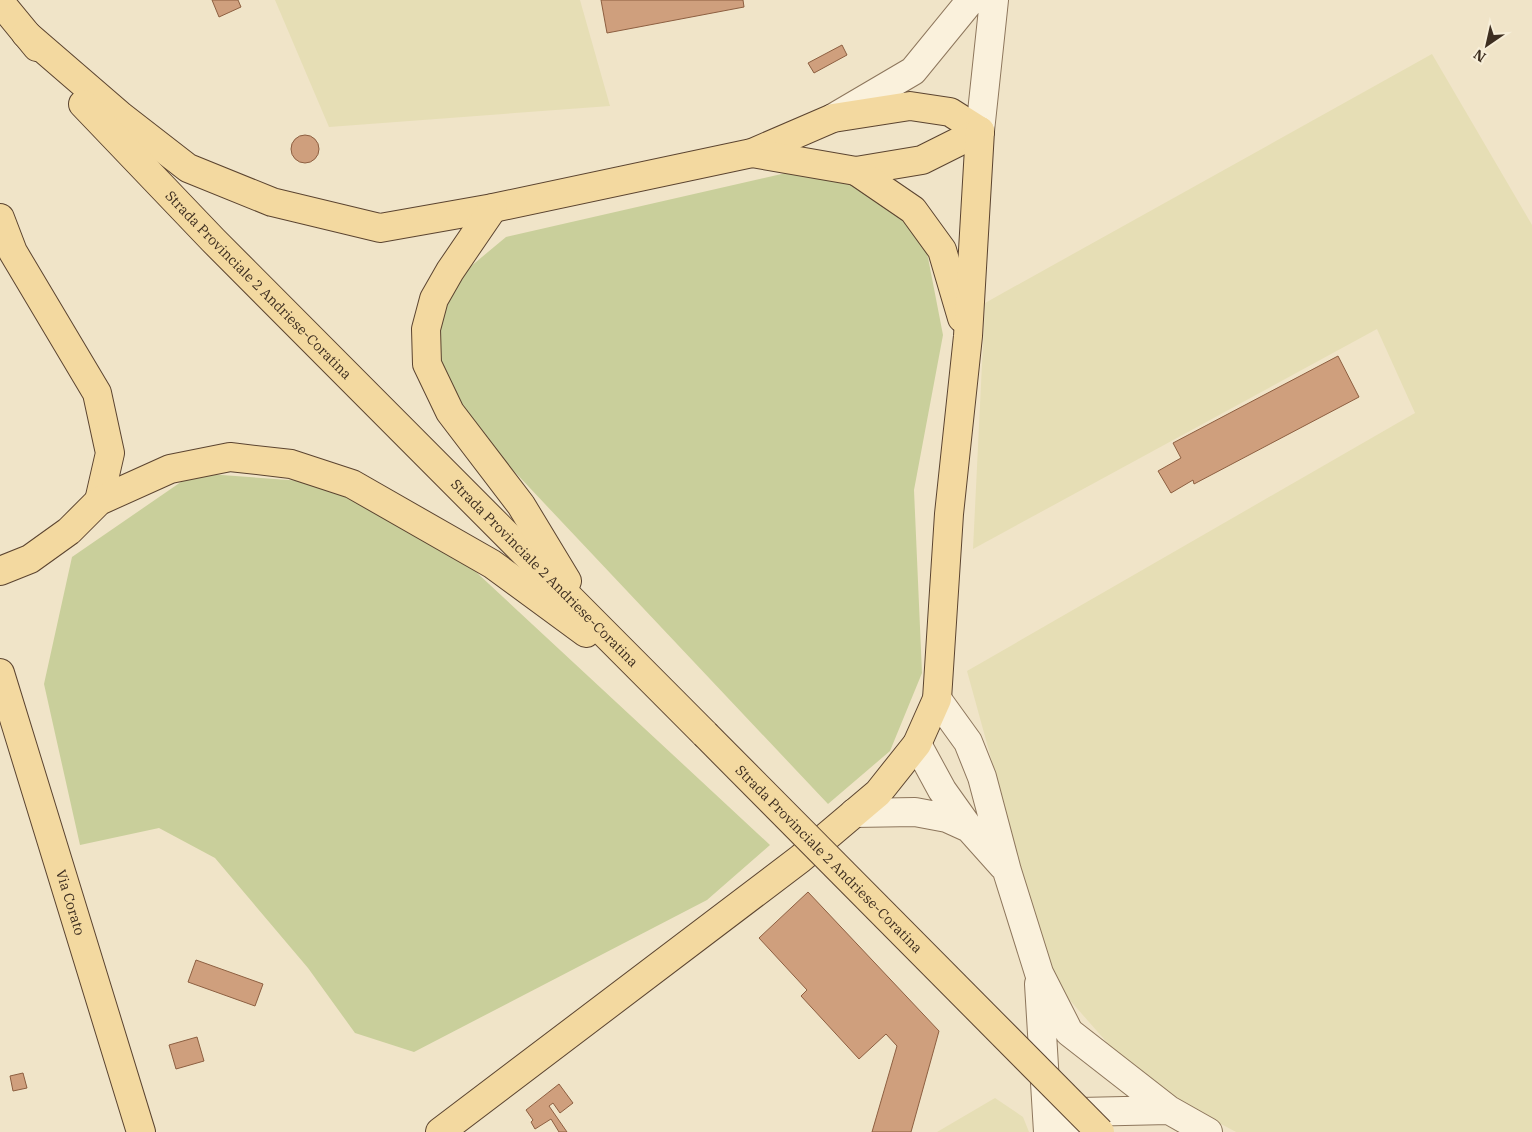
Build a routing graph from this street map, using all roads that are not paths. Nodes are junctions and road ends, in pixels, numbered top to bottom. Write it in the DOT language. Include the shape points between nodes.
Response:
graph roads {
  1 [pos="971,0"];
  2 [pos="994,0"];
  3 [pos="0,2"];
  4 [pos="26,34"];
  5 [pos="833,118"];
  6 [pos="980,131"];
  7 [pos="752,152"];
  8 [pos="856,171"];
  9 [pos="493,208"];
  10 [pos="0,218"];
  11 [pos="968,336"];
  12 [pos="99,501"];
  13 [pos="0,571"];
  14 [pos="591,619"];
  15 [pos="0,673"];
  16 [pos="660,688"];
  17 [pos="937,699"];
  18 [pos="917,744"];
  19 [pos="854,813"];
  20 [pos="969,828"];
  21 [pos="1008,871"];
  22 [pos="1039,973"];
  23 [pos="1169,1110"];
  24 [pos="141,1132"];
  25 [pos="440,1132"];
  26 [pos="1048,1132"];
  27 [pos="1064,1132"];
  28 [pos="1100,1132"];
  29 [pos="1208,1132"];
  1 -- 5 [label="street" via="913,71"];
  2 -- 6 [label="street"];
  3 -- 4 [label="main road, Strada Provinciale 2 Andriese-Coratina"];
  4 -- 9 [label="main road" via="121,116 188,168 272,202 380,228"];
  4 -- 14 [label="main road, Strada Provinciale 2 Andriese-Coratina" via="83,104 213,240"];
  5 -- 6 [label="main road" via="910,106 950,112"];
  5 -- 7 [label="main road"];
  6 -- 8 [label="main road" via="922,160"];
  6 -- 11 [label="main road"];
  7 -- 8 [label="main road"];
  7 -- 9 [label="main road"];
  8 -- 11 [label="main road" via="913,210 942,250"];
  9 -- 14 [label="main road" via="434,299 426,329 427,364 450,412 521,505"];
  10 -- 12 [label="main road" via="13,252 97,393 110,453"];
  11 -- 17 [label="main road" via="949,514"];
  12 -- 13 [label="main road" via="69,531 30,559"];
  12 -- 16 [label="main road" via="170,469 230,457 291,464 352,484 492,564"];
  14 -- 16 [label="main road, Strada Provinciale 2 Andriese-Coratina"];
  15 -- 24 [label="main road, Via Corato"];
  16 -- 28 [label="main road, Strada Provinciale 2 Andriese-Coratina, bridge"];
  17 -- 18 [label="main road"];
  17 -- 21 [label="street" via="968,742 982,777"];
  18 -- 19 [label="main road" via="878,793"];
  18 -- 20 [label="street" via="942,790"];
  19 -- 20 [label="street" via="915,812 947,818"];
  19 -- 25 [label="main road" via="800,859"];
  20 -- 21 [label="street"];
  21 -- 22 [label="street"];
  22 -- 23 [label="street" via="1069,1032"];
  22 -- 26 [label="street"];
  23 -- 27 [label="street" via="1080,1112"];
  23 -- 29 [label="street"];
}
